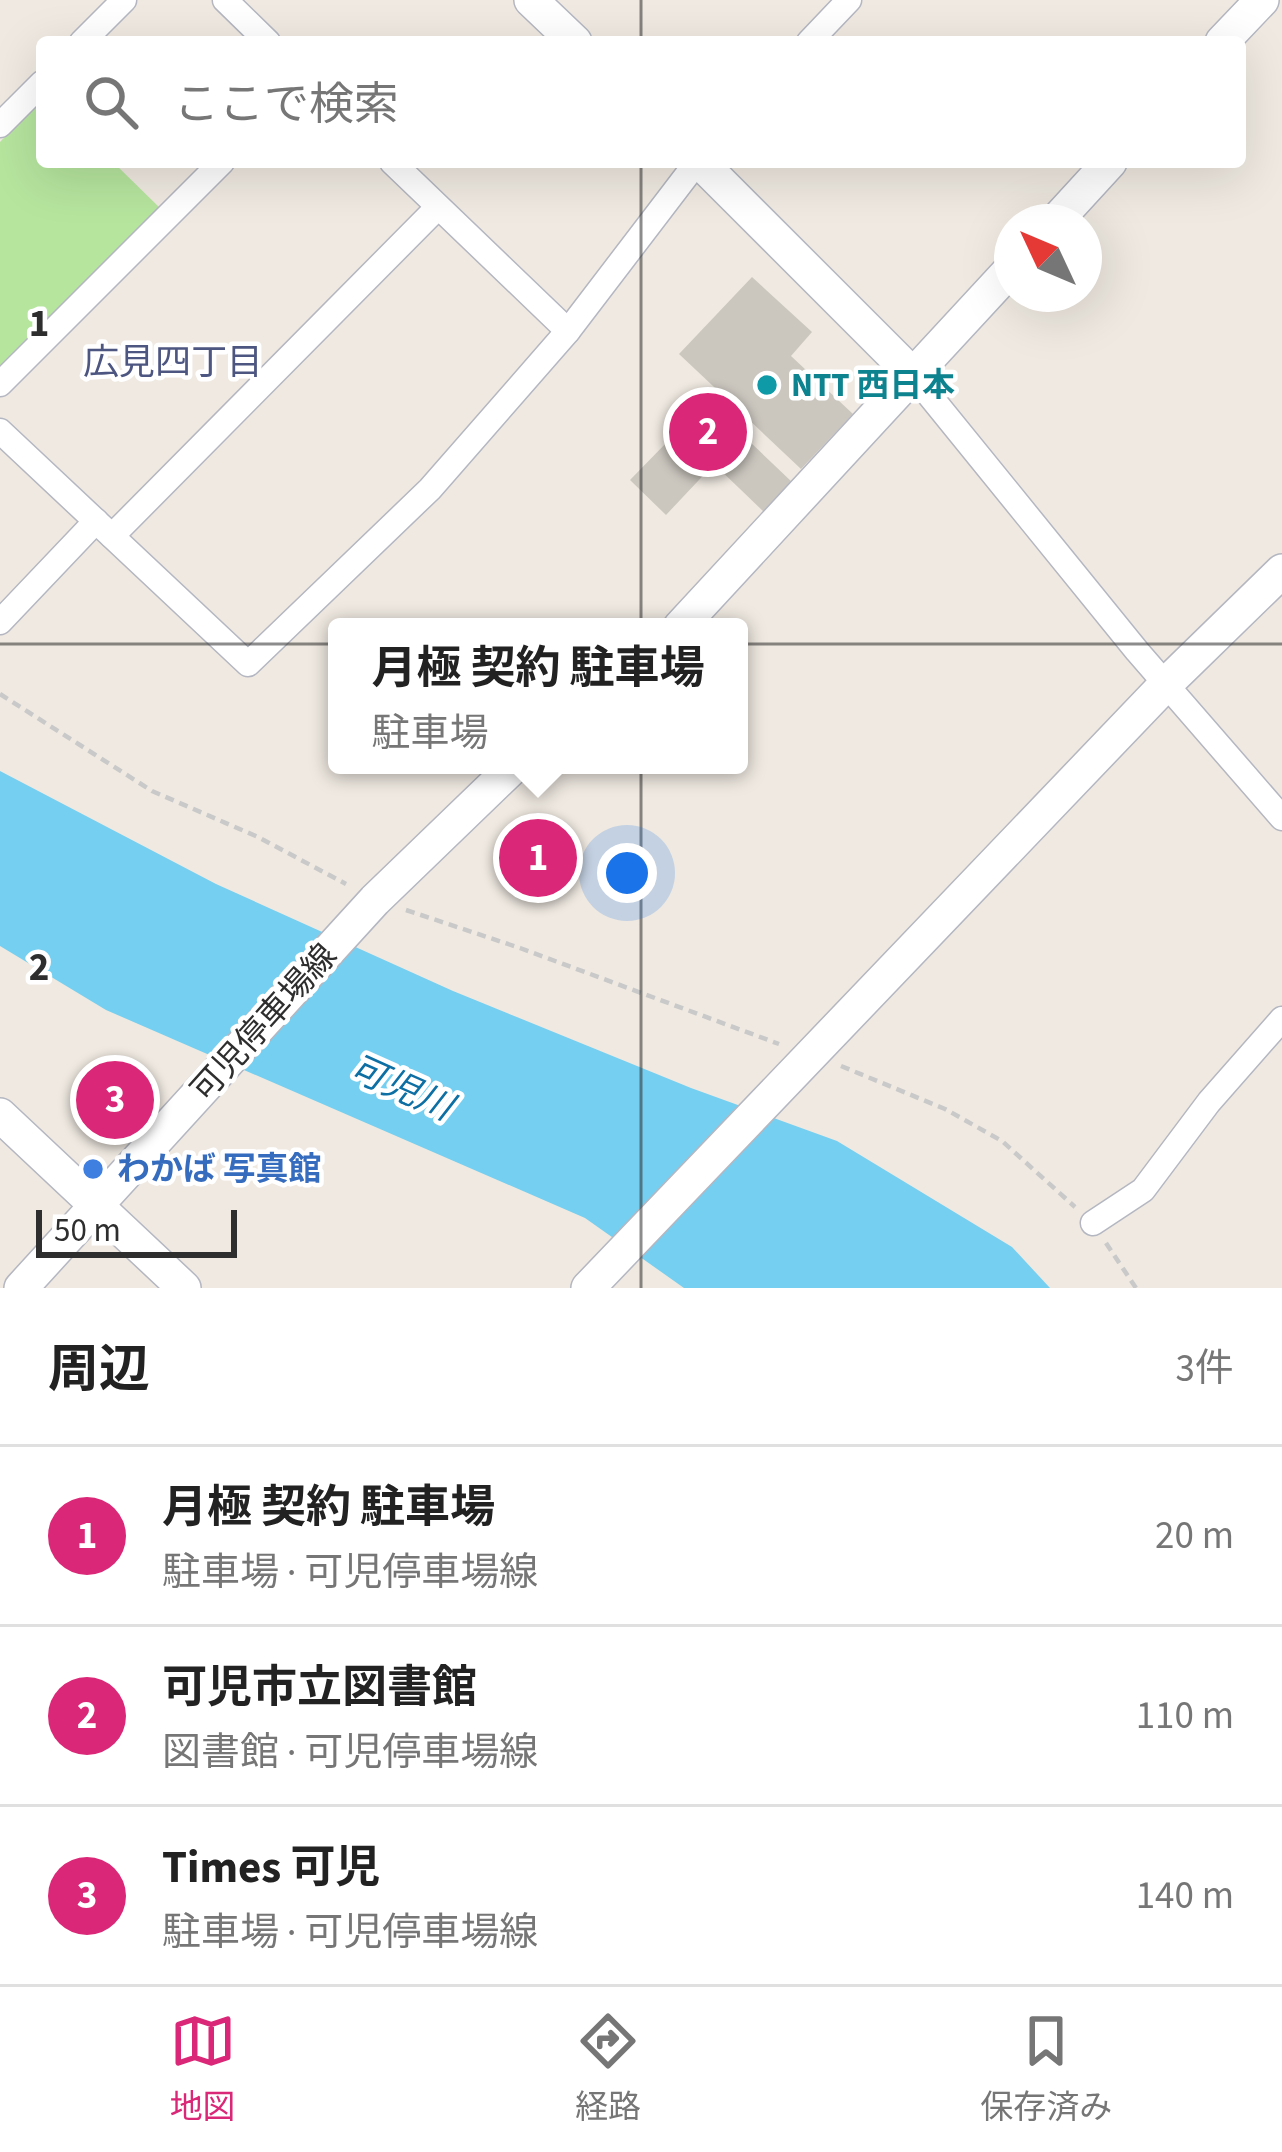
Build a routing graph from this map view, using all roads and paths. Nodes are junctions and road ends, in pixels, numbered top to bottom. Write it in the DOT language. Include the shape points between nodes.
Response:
graph roads {
  1 [pos="124,0"];
  2 [pos="225,0"];
  3 [pos="531,0"];
  4 [pos="1262,0"];
  5 [pos="842,2"];
  6 [pos="88,36"];
  7 [pos="262,36"];
  8 [pos="568,36"];
  9 [pos="814,36"];
  10 [pos="1228,36"];
  11 [pos="36,89"];
  12 [pos="0,125"];
  13 [pos="216,168"];
  14 [pos="398,168"];
  15 [pos="694,168"];
  16 [pos="705,168"];
  17 [pos="1104,168"];
  18 [pos="1072,204"];
  19 [pos="438,207"];
  20 [pos="994,288"];
  21 [pos="568,331"];
  22 [pos="914,375"];
  23 [pos="0,384"];
  24 [pos="0,431"];
  25 [pos="104,528"];
  26 [pos="1282,571"];
  27 [pos="688,618"];
  28 [pos="0,622"];
  29 [pos="1167,682"];
  30 [pos="0,694"];
  31 [pos="506,774"];
  32 [pos="1282,818"];
  33 [pos="375,900"];
  34 [pos="1282,1019"];
  35 [pos="0,1115"];
  36 [pos="96,1205"];
  37 [pos="1093,1223"];
  38 [pos="21,1288"];
  39 [pos="184,1288"];
  40 [pos="588,1288"];
  1 -- 6 [label="street"];
  2 -- 7 [label="street"];
  3 -- 8 [label="street"];
  4 -- 10 [label="street"];
  5 -- 9 [label="street"];
  11 -- 12 [label="street"];
  13 -- 23 [label="street"];
  14 -- 19 [label="street"];
  15 -- 21 [label="street"];
  16 -- 22 [label="street"];
  17 -- 18 [label="street"];
  19 -- 21 [label="street"];
  19 -- 25 [label="street"];
  20 -- 22 [label="street"];
  21 -- 25 [label="street" via="430,489 248,664"];
  22 -- 27 [label="street"];
  22 -- 29 [label="street"];
  24 -- 25 [label="street"];
  25 -- 28 [label="street"];
  26 -- 29 [label="street"];
  29 -- 32 [label="street"];
  29 -- 40 [label="street"];
  30 -- 33 [label="path" via="152,791"];
  31 -- 33 [label="street, 可児停車場線"];
  33 -- 36 [label="street, 可児停車場線"];
  34 -- 37 [label="street" via="1143,1190"];
  35 -- 36 [label="street"];
  36 -- 38 [label="street, 可児停車場線"];
  36 -- 39 [label="street"];
}
